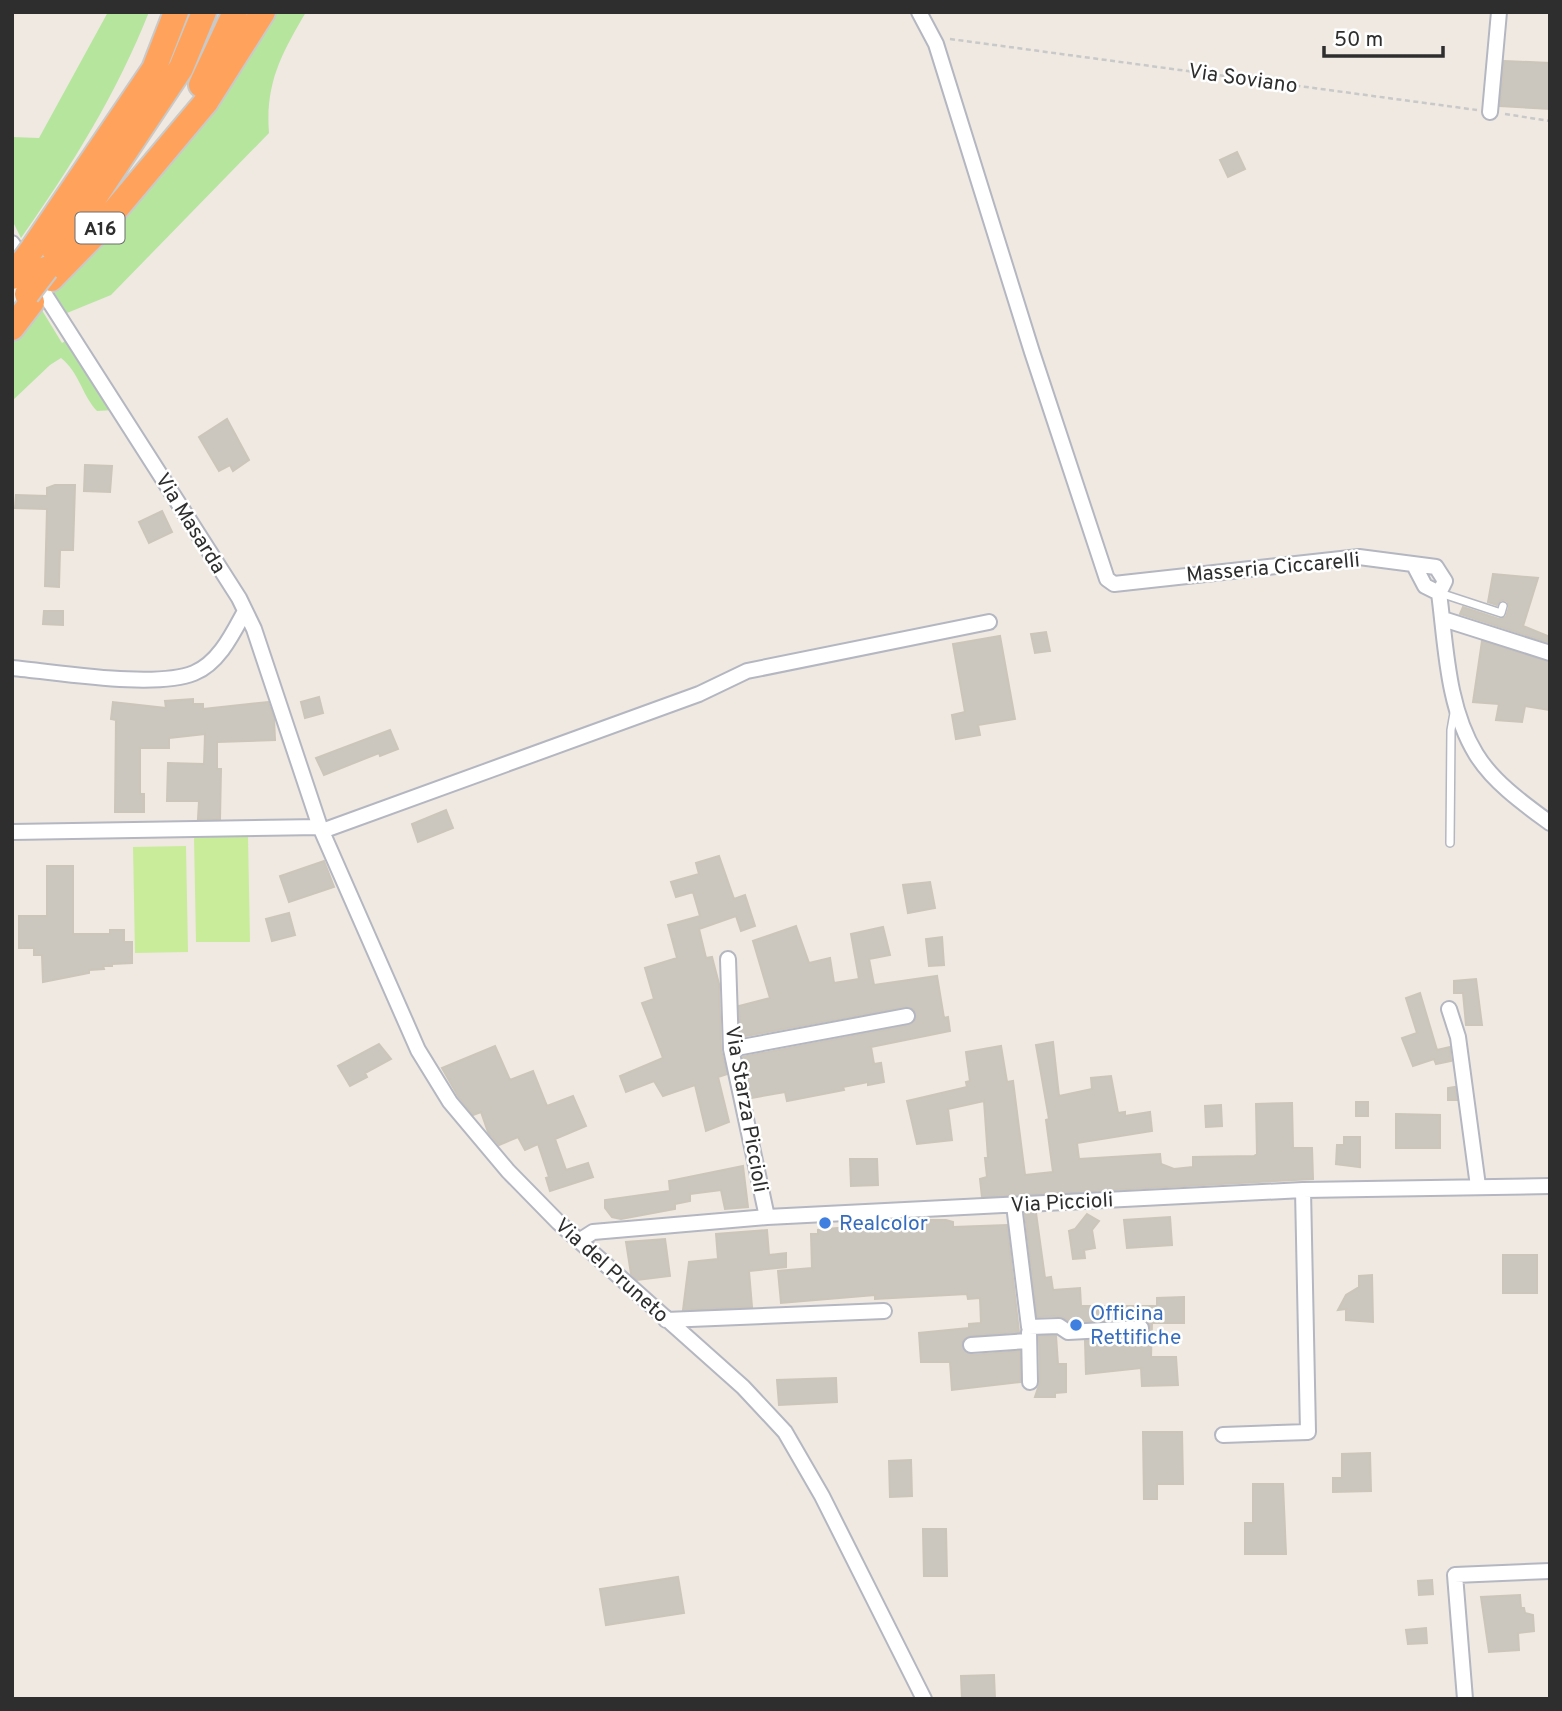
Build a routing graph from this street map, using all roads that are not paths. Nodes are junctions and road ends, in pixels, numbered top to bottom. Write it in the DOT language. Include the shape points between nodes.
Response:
graph roads {
  1 [pos="176,12"];
  2 [pos="204,12"];
  3 [pos="235,12"];
  4 [pos="263,12"];
  5 [pos="919,12"];
  6 [pos="1499,12"];
  7 [pos="1490,112"];
  8 [pos="144,174"];
  9 [pos="23,245"];
  10 [pos="49,274"];
  11 [pos="19,292"];
  12 [pos="12,328"];
  13 [pos="1414,565"];
  14 [pos="1439,593"];
  15 [pos="1503,606"];
  16 [pos="245,611"];
  17 [pos="1443,619"];
  18 [pos="989,622"];
  19 [pos="1550,653"];
  20 [pos="12,668"];
  21 [pos="1456,706"];
  22 [pos="1550,823"];
  23 [pos="321,829"];
  24 [pos="12,832"];
  25 [pos="1450,843"];
  26 [pos="728,959"];
  27 [pos="1448,1009"];
  28 [pos="907,1016"];
  29 [pos="731,1049"];
  30 [pos="1478,1186"];
  31 [pos="1550,1186"];
  32 [pos="1303,1190"];
  33 [pos="1014,1205"];
  34 [pos="767,1217"];
  35 [pos="579,1241"];
  36 [pos="884,1311"];
  37 [pos="666,1320"];
  38 [pos="1141,1328"];
  39 [pos="1028,1334"];
  40 [pos="971,1345"];
  41 [pos="1030,1382"];
  42 [pos="1223,1435"];
  43 [pos="1550,1571"];
  44 [pos="924,1699"];
  45 [pos="1465,1699"];
  1 -- 9 [label="highway" via="154,69"];
  2 -- 10 [label="highway" via="181,68"];
  3 -- 8 [label="highway" via="195,97"];
  4 -- 8 [label="highway" via="206,102"];
  5 -- 13 [label="street, Masseria Ciccarelli" via="936,44 1107,579 1114,584 1359,557"];
  6 -- 7 [label="street"];
  8 -- 10 [label="highway, A16" via="96,233"];
  9 -- 11 [label="highway, bridge"];
  9 -- 16 [label="street, Via Masarda"];
  10 -- 11 [label="highway, A16"];
  11 -- 12 [label="highway, A16"];
  13 -- 14 [label="street" via="1425,586"];
  13 -- 14 [label="street, Masseria Ciccarelli" via="1436,566 1442,572 1445,581"];
  14 -- 15 [label="lane" via="1501,613"];
  14 -- 17 [label="street, Masseria Ciccarelli"];
  16 -- 20 [label="street" via="214,658 196,672 168,680"];
  16 -- 23 [label="street, Via Masarda"];
  17 -- 19 [label="street"];
  17 -- 21 [label="street, Masseria Ciccarelli"];
  18 -- 23 [label="street" via="747,671 699,694"];
  21 -- 22 [label="street, Masseria Ciccarelli" via="1466,735 1491,774"];
  21 -- 25 [label="lane" via="1451,730"];
  23 -- 24 [label="street"];
  23 -- 35 [label="street, Via del Pruneto" via="418,1050 450,1102 508,1171"];
  26 -- 29 [label="street, Via Starza Piccioli"];
  27 -- 30 [label="street" via="1458,1037"];
  28 -- 29 [label="street"];
  29 -- 34 [label="street, Via Starza Piccioli"];
  30 -- 31 [label="street, Via Piccioli"];
  30 -- 32 [label="street, Via Piccioli"];
  32 -- 33 [label="street, Via Piccioli"];
  32 -- 42 [label="street" via="1308,1432"];
  33 -- 34 [label="street, Via Piccioli"];
  33 -- 39 [label="street"];
  34 -- 35 [label="street, Via Piccioli" via="593,1231"];
  35 -- 37 [label="street, Via del Pruneto"];
  36 -- 37 [label="street"];
  37 -- 44 [label="street, Via del Pruneto" via="743,1387 785,1432"];
  38 -- 39 [label="street" via="1068,1332 1059,1326"];
  39 -- 40 [label="street"];
  39 -- 41 [label="street"];
  43 -- 45 [label="street" via="1455,1575"];
}
